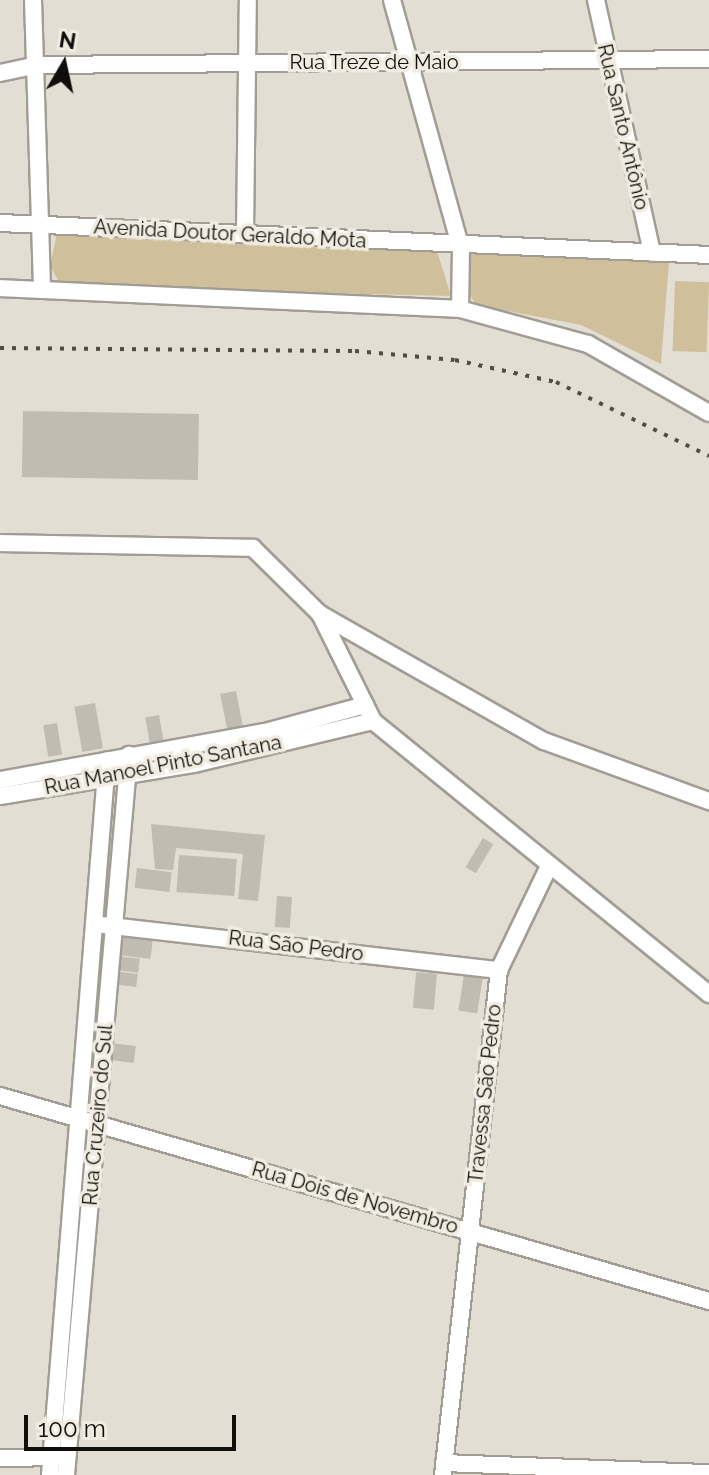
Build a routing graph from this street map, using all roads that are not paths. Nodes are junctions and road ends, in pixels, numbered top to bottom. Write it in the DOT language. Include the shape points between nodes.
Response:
graph roads {
  1 [pos="33,0"];
  2 [pos="248,0"];
  3 [pos="392,0"];
  4 [pos="596,0"];
  5 [pos="709,59"];
  6 [pos="247,62"];
  7 [pos="405,62"];
  8 [pos="608,62"];
  9 [pos="38,65"];
  10 [pos="0,73"];
  11 [pos="0,223"];
  12 [pos="43,224"];
  13 [pos="245,232"];
  14 [pos="461,248"];
  15 [pos="652,253"];
  16 [pos="709,255"];
  17 [pos="0,288"];
  18 [pos="42,290"];
  19 [pos="460,309"];
  20 [pos="709,413"];
  21 [pos="0,543"];
  22 [pos="320,614"];
  23 [pos="369,713"];
  24 [pos="129,755"];
  25 [pos="106,768"];
  26 [pos="127,772"];
  27 [pos="0,780"];
  28 [pos="0,796"];
  29 [pos="709,801"];
  30 [pos="549,866"];
  31 [pos="94,924"];
  32 [pos="114,926"];
  33 [pos="499,970"];
  34 [pos="709,994"];
  35 [pos="0,1096"];
  36 [pos="88,1122"];
  37 [pos="470,1231"];
  38 [pos="65,1281"];
  39 [pos="84,1283"];
  40 [pos="709,1301"];
  41 [pos="59,1457"];
  42 [pos="0,1458"];
  43 [pos="444,1469"];
  44 [pos="707,1474"];
  45 [pos="50,1475"];
  46 [pos="66,1475"];
  1 -- 9 [label="street"];
  2 -- 6 [label="street"];
  3 -- 7 [label="street"];
  4 -- 8 [label="street, Rua Santo Antônio"];
  5 -- 8 [label="street, Rua Treze de Maio"];
  6 -- 7 [label="street, Rua Treze de Maio"];
  6 -- 9 [label="street, Rua Treze de Maio"];
  6 -- 13 [label="street"];
  7 -- 8 [label="street, Rua Treze de Maio"];
  7 -- 14 [label="street"];
  8 -- 15 [label="street, Rua Santo Antônio"];
  9 -- 10 [label="street, Rua Treze de Maio"];
  9 -- 12 [label="street"];
  11 -- 12 [label="street, Avenida Doutor Geraldo Mota"];
  12 -- 13 [label="street, Avenida Doutor Geraldo Mota"];
  12 -- 18 [label="street"];
  13 -- 14 [label="street, Avenida Doutor Geraldo Mota"];
  14 -- 15 [label="street, Avenida Doutor Geraldo Mota"];
  14 -- 19 [label="street"];
  15 -- 16 [label="street, Avenida Doutor Geraldo Mota"];
  17 -- 18 [label="street"];
  18 -- 19 [label="street"];
  19 -- 20 [label="street" via="588,344"];
  21 -- 22 [label="street" via="244,545"];
  22 -- 23 [label="street"];
  22 -- 29 [label="street" via="544,741"];
  23 -- 24 [label="street, Rua Manoel Pinto Santana"];
  23 -- 26 [label="street, Rua Manoel Pinto Santana"];
  23 -- 30 [label="street"];
  24 -- 25 [label="street, Rua Manoel Pinto Santana"];
  24 -- 26 [label="street, Rua Cruzeiro do Sul"];
  25 -- 26 [label="street, Rua Manoel Pinto Santana"];
  25 -- 27 [label="street, Rua Manoel Pinto Santana"];
  25 -- 28 [label="street, Rua Manoel Pinto Santana"];
  25 -- 31 [label="street, Rua Cruzeiro do Sul"];
  26 -- 32 [label="street, Rua Cruzeiro do Sul"];
  30 -- 33 [label="street, Travessa São Pedro"];
  30 -- 34 [label="street"];
  31 -- 32 [label="street, Rua São Pedro"];
  31 -- 36 [label="street, Rua Cruzeiro do Sul"];
  32 -- 33 [label="street, Rua São Pedro"];
  32 -- 36 [label="street, Rua Cruzeiro do Sul"];
  33 -- 37 [label="street, Travessa São Pedro"];
  35 -- 36 [label="street, Rua Dois de Novembro"];
  36 -- 37 [label="street, Rua Dois de Novembro"];
  36 -- 38 [label="street, Rua Cruzeiro do Sul"];
  36 -- 39 [label="street, Rua Cruzeiro do Sul"];
  37 -- 40 [label="street, Rua Dois de Novembro"];
  37 -- 43 [label="street, Travessa São Pedro"];
  38 -- 39 [label="street"];
  38 -- 41 [label="street, Rua Cruzeiro do Sul"];
  39 -- 41 [label="street, Rua Cruzeiro do Sul"];
  41 -- 42 [label="street"];
  41 -- 45 [label="street, Rua Cruzeiro do Sul"];
  41 -- 46 [label="street, Rua Cruzeiro do Sul"];
  43 -- 44 [label="street"];
}
